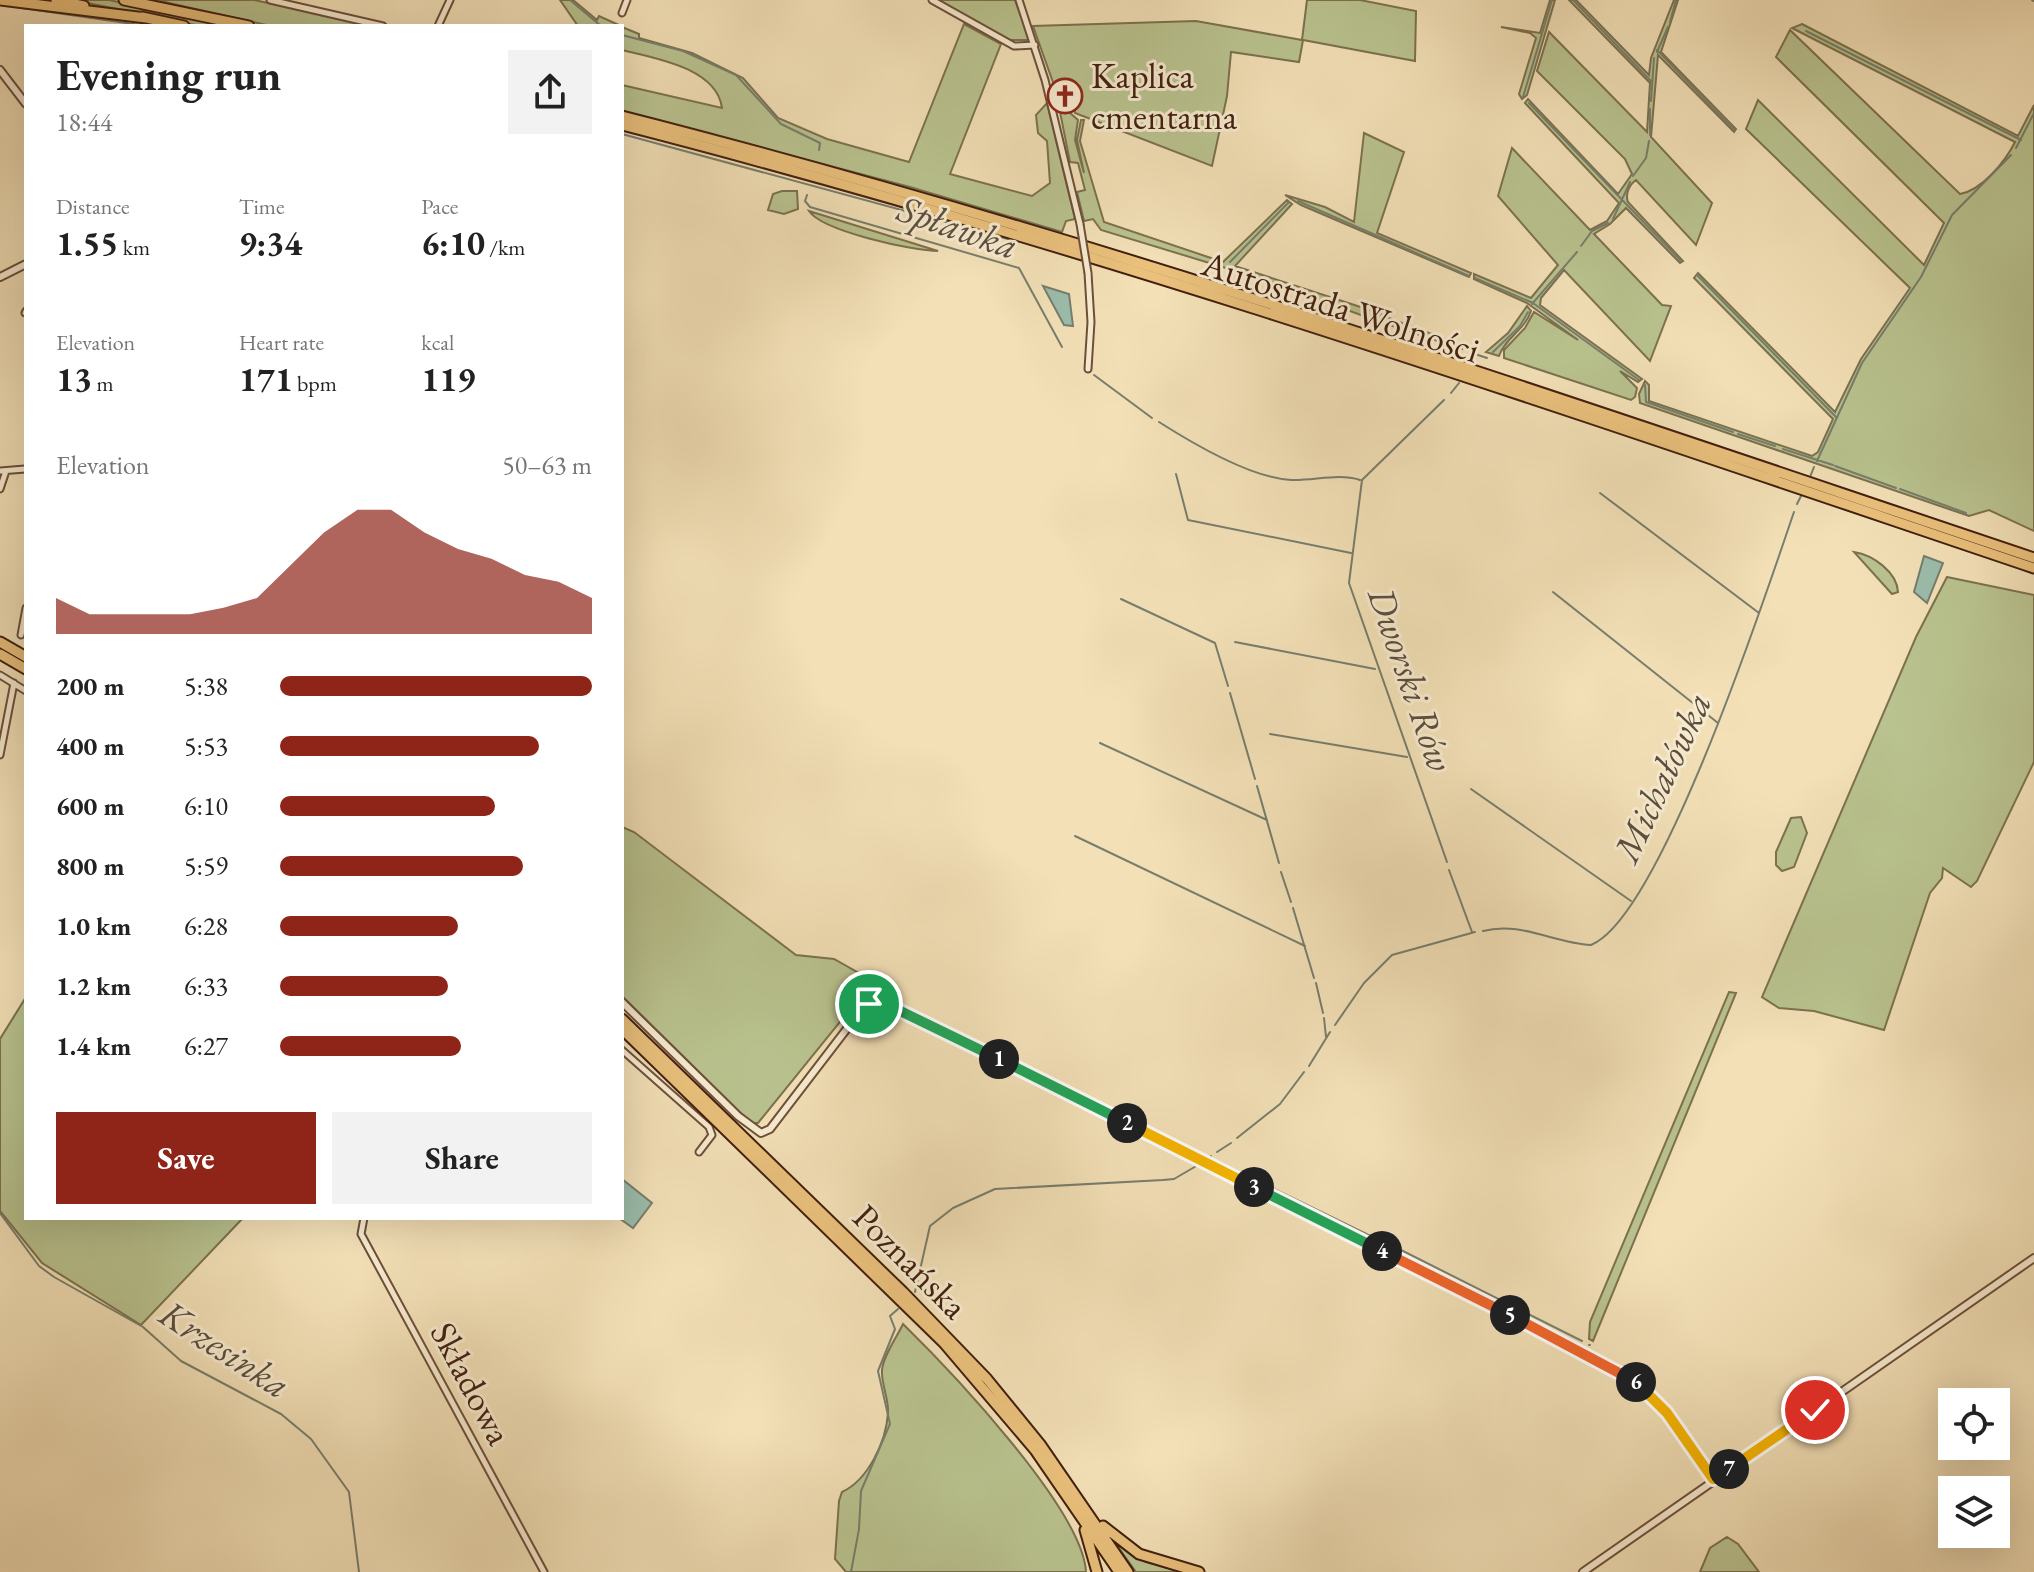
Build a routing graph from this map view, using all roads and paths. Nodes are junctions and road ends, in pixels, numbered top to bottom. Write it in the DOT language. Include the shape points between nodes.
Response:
graph roads {
  1 [pos="0,0"];
  2 [pos="56,0"];
  3 [pos="124,0"];
  4 [pos="270,0"];
  5 [pos="450,0"];
  6 [pos="627,0"];
  7 [pos="932,0"];
  8 [pos="1019,0"];
  9 [pos="622,13"];
  10 [pos="146,18"];
  11 [pos="174,24"];
  12 [pos="239,24"];
  13 [pos="374,24"];
  14 [pos="439,24"];
  15 [pos="1035,45"];
  16 [pos="0,70"];
  17 [pos="24,101"];
  18 [pos="624,117"];
  19 [pos="624,126"];
  20 [pos="24,265"];
  21 [pos="0,277"];
  22 [pos="1088,369"];
  23 [pos="24,469"];
  24 [pos="3,471"];
  25 [pos="1798,483"];
  26 [pos="0,489"];
  27 [pos="1830,494"];
  28 [pos="2034,558"];
  29 [pos="2034,568"];
  30 [pos="24,619"];
  31 [pos="21,635"];
  32 [pos="0,642"];
  33 [pos="0,654"];
  34 [pos="24,656"];
  35 [pos="24,668"];
  36 [pos="0,675"];
  37 [pos="14,683"];
  38 [pos="24,690"];
  39 [pos="0,755"];
  40 [pos="624,1004"];
  41 [pos="624,1021"];
  42 [pos="624,1031"];
  43 [pos="624,1052"];
  44 [pos="699,1152"];
  45 [pos="364,1220"];
  46 [pos="2034,1258"];
  47 [pos="1713,1479"];
  48 [pos="1074,1497"];
  49 [pos="544,1572"];
  50 [pos="1097,1572"];
  51 [pos="1119,1572"];
  52 [pos="1128,1572"];
  53 [pos="1199,1572"];
  54 [pos="1583,1572"];
  1 -- 10 [label="highway"];
  2 -- 10 [label="highway"];
  3 -- 12 [label="highway"];
  4 -- 13 [label="street"];
  5 -- 14 [label="street"];
  6 -- 9 [label="street"];
  7 -- 15 [label="street" via="1014,46"];
  8 -- 15 [label="street"];
  10 -- 11 [label="highway"];
  15 -- 22 [label="street, bridge" via="1080,224 1088,273"];
  16 -- 17 [label="street"];
  18 -- 25 [label="highway, Autostrada Wolności" via="1162,267"];
  19 -- 25 [label="highway, Autostrada Wolności" via="1096,257"];
  20 -- 21 [label="street"];
  23 -- 24 [label="street"];
  24 -- 26 [label="street"];
  25 -- 27 [label="highway, Autostrada Wolności"];
  27 -- 28 [label="highway, Autostrada Wolności"];
  27 -- 29 [label="highway, Autostrada Wolności"];
  30 -- 31 [label="street"];
  32 -- 34 [label="highway"];
  33 -- 35 [label="highway"];
  36 -- 37 [label="street"];
  37 -- 38 [label="street"];
  37 -- 39 [label="street"];
  40 -- 47 [label="street" via="759,1132 770,1129 862,1009 872,1003 890,1006 1615,1368 1659,1404"];
  41 -- 48 [label="highway, Poznańska" via="951,1340 1017,1414"];
  42 -- 48 [label="highway, Poznańska" via="944,1343"];
  43 -- 44 [label="street" via="709,1127 712,1135"];
  45 -- 49 [label="street, Składowa" via="361,1234"];
  46 -- 47 [label="street"];
  47 -- 54 [label="street"];
  48 -- 50 [label="highway"];
  48 -- 51 [label="highway, Poznańska"];
  48 -- 52 [label="highway, Poznańska"];
  48 -- 53 [label="highway" via="1130,1549"];
}
